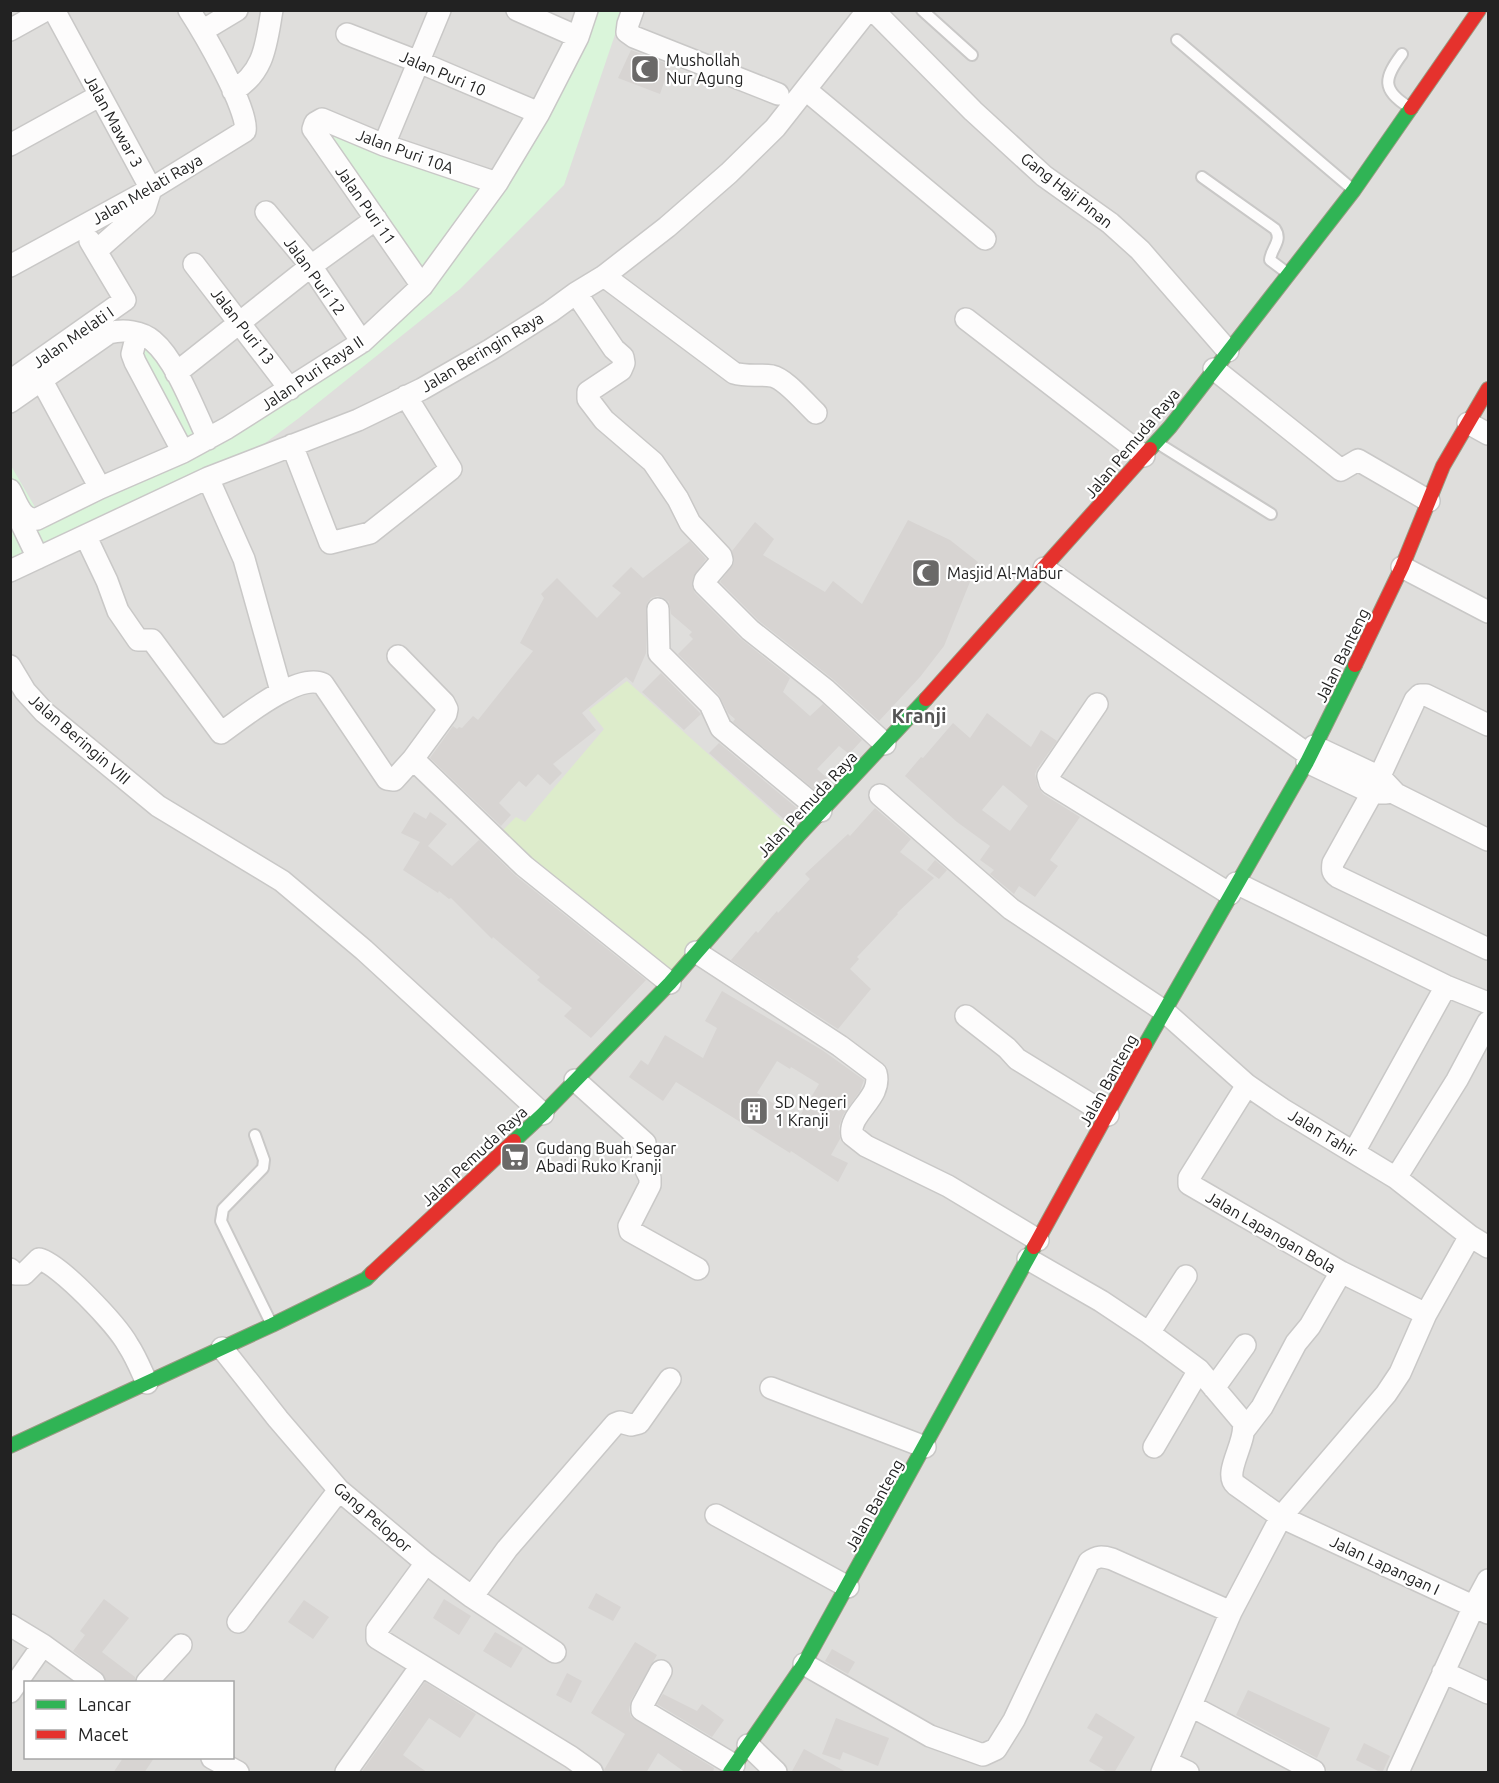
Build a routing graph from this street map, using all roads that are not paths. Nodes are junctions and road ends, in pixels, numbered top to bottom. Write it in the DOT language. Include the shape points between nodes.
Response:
graph roads {
  1 [pos="46,10"];
  2 [pos="54,10"];
  3 [pos="189,10"];
  4 [pos="237,10"];
  5 [pos="272,10"];
  6 [pos="440,10"];
  7 [pos="517,10"];
  8 [pos="587,10"];
  9 [pos="633,10"];
  10 [pos="871,10"];
  11 [pos="922,10"];
  12 [pos="1479,10"];
  13 [pos="10,30"];
  14 [pos="202,31"];
  15 [pos="347,34"];
  16 [pos="578,37"];
  17 [pos="1177,40"];
  18 [pos="1402,54"];
  19 [pos="972,55"];
  20 [pos="419,62"];
  21 [pos="233,90"];
  22 [pos="806,90"];
  23 [pos="778,94"];
  24 [pos="99,96"];
  25 [pos="1412,109"];
  26 [pos="539,113"];
  27 [pos="315,123"];
  28 [pos="10,145"];
  29 [pos="384,145"];
  30 [pos="1202,177"];
  31 [pos="496,183"];
  32 [pos="151,189"];
  33 [pos="1354,190"];
  34 [pos="266,213"];
  35 [pos="376,219"];
  36 [pos="82,227"];
  37 [pos="985,239"];
  38 [pos="96,251"];
  39 [pos="194,264"];
  40 [pos="10,266"];
  41 [pos="311,266"];
  42 [pos="1288,274"];
  43 [pos="604,276"];
  44 [pos="422,285"];
  45 [pos="576,293"];
  46 [pos="966,319"];
  47 [pos="241,322"];
  48 [pos="136,334"];
  49 [pos="362,342"];
  50 [pos="1228,351"];
  51 [pos="1214,369"];
  52 [pos="176,373"];
  53 [pos="10,381"];
  54 [pos="42,381"];
  55 [pos="290,389"];
  56 [pos="1488,389"];
  57 [pos="406,396"];
  58 [pos="10,402"];
  59 [pos="816,413"];
  60 [pos="1468,423"];
  61 [pos="1488,434"];
  62 [pos="208,439"];
  63 [pos="292,445"];
  64 [pos="1150,449"];
  65 [pos="183,452"];
  66 [pos="208,478"];
  67 [pos="100,488"];
  68 [pos="10,490"];
  69 [pos="1429,501"];
  70 [pos="10,502"];
  71 [pos="1271,514"];
  72 [pos="86,537"];
  73 [pos="38,558"];
  74 [pos="1402,567"];
  75 [pos="1044,568"];
  76 [pos="10,571"];
  77 [pos="658,609"];
  78 [pos="1488,612"];
  79 [pos="398,656"];
  80 [pos="10,666"];
  81 [pos="281,691"];
  82 [pos="1096,704"];
  83 [pos="1488,725"];
  84 [pos="885,744"];
  85 [pos="1310,754"];
  86 [pos="413,759"];
  87 [pos="1376,785"];
  88 [pos="880,795"];
  89 [pos="821,812"];
  90 [pos="1488,840"];
  91 [pos="1233,889"];
  92 [pos="1488,949"];
  93 [pos="696,952"];
  94 [pos="670,983"];
  95 [pos="1446,986"];
  96 [pos="1488,1003"];
  97 [pos="1164,1011"];
  98 [pos="966,1016"];
  99 [pos="1488,1022"];
  100 [pos="575,1080"];
  101 [pos="1247,1085"];
  102 [pos="543,1114"];
  103 [pos="1108,1115"];
  104 [pos="255,1135"];
  105 [pos="1354,1152"];
  106 [pos="1396,1178"];
  107 [pos="1470,1236"];
  108 [pos="1038,1240"];
  109 [pos="1488,1247"];
  110 [pos="1028,1259"];
  111 [pos="10,1269"];
  112 [pos="698,1269"];
  113 [pos="1341,1272"];
  114 [pos="1186,1276"];
  115 [pos="1426,1314"];
  116 [pos="272,1325"];
  117 [pos="1149,1333"];
  118 [pos="1245,1345"];
  119 [pos="222,1348"];
  120 [pos="1199,1371"];
  121 [pos="670,1379"];
  122 [pos="147,1383"];
  123 [pos="771,1388"];
  124 [pos="1214,1388"];
  125 [pos="1245,1429"];
  126 [pos="10,1446"];
  127 [pos="925,1447"];
  128 [pos="1154,1447"];
  129 [pos="339,1490"];
  130 [pos="716,1515"];
  131 [pos="1281,1517"];
  132 [pos="426,1563"];
  133 [pos="1488,1580"];
  134 [pos="848,1587"];
  135 [pos="472,1597"];
  136 [pos="1481,1609"];
  137 [pos="1231,1612"];
  138 [pos="238,1622"];
  139 [pos="10,1625"];
  140 [pos="43,1645"];
  141 [pos="182,1645"];
  142 [pos="555,1652"];
  143 [pos="804,1664"];
  144 [pos="421,1666"];
  145 [pos="661,1671"];
  146 [pos="1443,1672"];
  147 [pos="91,1681"];
  148 [pos="149,1681"];
  149 [pos="10,1692"];
  150 [pos="1488,1693"];
  151 [pos="1191,1706"];
  152 [pos="748,1745"];
  153 [pos="214,1759"];
  154 [pos="1164,1767"];
  155 [pos="732,1769"];
  156 [pos="1314,1771"];
  157 [pos="238,1773"];
  158 [pos="346,1773"];
  159 [pos="592,1773"];
  160 [pos="776,1773"];
  161 [pos="1188,1773"];
  162 [pos="1398,1773"];
  1 -- 13 [label="street"];
  2 -- 24 [label="street, Jalan Mawar 3"];
  3 -- 14 [label="street"];
  4 -- 14 [label="street"];
  5 -- 21 [label="street" via="266,50 256,71 245,84"];
  6 -- 20 [label="street"];
  7 -- 16 [label="street"];
  8 -- 16 [label="street, Jalan Puri Raya II"];
  9 -- 23 [label="street" via="627,32 634,37"];
  10 -- 22 [label="street, Jalan Beringin Raya"];
  10 -- 50 [label="street, Gang Haji Pinan" via="1044,176 1110,223 1140,250"];
  11 -- 19 [label="lane"];
  12 -- 25 [label="main road, Jalan Pemuda Raya"];
  14 -- 21 [label="street"];
  15 -- 20 [label="street, Jalan Puri 10"];
  16 -- 26 [label="street, Jalan Puri Raya II"];
  17 -- 33 [label="lane"];
  18 -- 25 [label="lane" via="1389,71 1388,82 1393,95"];
  20 -- 26 [label="street, Jalan Puri 10"];
  20 -- 29 [label="street"];
  21 -- 32 [label="street, Jalan Melati Raya" via="245,131"];
  22 -- 37 [label="street"];
  22 -- 43 [label="street, Jalan Beringin Raya" via="776,128 729,174"];
  24 -- 28 [label="street"];
  24 -- 32 [label="street, Jalan Mawar 3"];
  25 -- 33 [label="main road, Jalan Pemuda Raya"];
  26 -- 31 [label="street, Jalan Puri Raya II"];
  27 -- 29 [label="street, Jalan Puri 10A" via="322,119"];
  27 -- 35 [label="street, Jalan Puri 11" via="316,133"];
  29 -- 31 [label="street, Jalan Puri 10A"];
  30 -- 42 [label="lane" via="1275,229 1279,240 1270,260"];
  31 -- 44 [label="street, Jalan Puri Raya II"];
  32 -- 36 [label="street, Jalan Melati Raya"];
  32 -- 38 [label="street" via="145,208"];
  33 -- 42 [label="main road, Jalan Pemuda Raya"];
  34 -- 41 [label="street, Jalan Puri 12"];
  35 -- 41 [label="street"];
  35 -- 44 [label="street, Jalan Puri 11"];
  36 -- 38 [label="street, Jalan Melati I"];
  36 -- 40 [label="street, Jalan Melati Raya"];
  38 -- 53 [label="street, Jalan Melati I" via="124,297 123,302"];
  39 -- 47 [label="street, Jalan Puri 13"];
  41 -- 47 [label="street"];
  41 -- 49 [label="street, Jalan Puri 12"];
  42 -- 50 [label="main road, Jalan Pemuda Raya"];
  43 -- 45 [label="street, Jalan Beringin Raya"];
  43 -- 59 [label="street" via="734,373 781,379"];
  44 -- 49 [label="street, Jalan Puri Raya II"];
  45 -- 57 [label="street, Jalan Beringin Raya" via="490,350"];
  45 -- 84 [label="street" via="624,363 621,370 588,392 588,399 604,420 653,462 690,523 721,556 704,584 750,630 826,690"];
  46 -- 64 [label="street"];
  47 -- 52 [label="street"];
  47 -- 55 [label="street, Jalan Puri 13"];
  48 -- 52 [label="street" via="152,339"];
  48 -- 54 [label="street" via="126,330 109,333"];
  48 -- 65 [label="street" via="132,354 135,362"];
  49 -- 55 [label="street, Jalan Puri Raya II"];
  50 -- 51 [label="main road, Jalan Pemuda Raya"];
  51 -- 64 [label="main road, Jalan Pemuda Raya"];
  51 -- 69 [label="street" via="1341,470 1358,460"];
  52 -- 62 [label="street"];
  54 -- 58 [label="street"];
  54 -- 67 [label="street"];
  55 -- 62 [label="street, Jalan Puri Raya II"];
  56 -- 60 [label="main road, Jalan Banteng"];
  57 -- 63 [label="street, Jalan Beringin Raya" via="358,420"];
  57 -- 63 [label="street" via="451,469 370,533 330,543"];
  60 -- 61 [label="street"];
  60 -- 69 [label="main road, Jalan Banteng" via="1443,466"];
  62 -- 65 [label="street, Jalan Puri Raya II"];
  63 -- 66 [label="street, Jalan Beringin Raya"];
  64 -- 71 [label="lane"];
  64 -- 75 [label="main road, Jalan Pemuda Raya"];
  65 -- 67 [label="street, Jalan Puri Raya II"];
  66 -- 72 [label="street, Jalan Beringin Raya"];
  66 -- 81 [label="street" via="244,559"];
  67 -- 68 [label="street, Jalan Puri Raya II" via="30,520 25,518"];
  69 -- 74 [label="main road, Jalan Banteng"];
  70 -- 73 [label="street"];
  72 -- 73 [label="street, Jalan Beringin Raya"];
  72 -- 81 [label="street" via="124,620 138,640 152,640 221,733"];
  73 -- 76 [label="street, Jalan Beringin Raya"];
  74 -- 78 [label="street"];
  74 -- 85 [label="main road, Jalan Banteng"];
  75 -- 84 [label="main road, Jalan Pemuda Raya"];
  75 -- 85 [label="street"];
  77 -- 89 [label="street" via="659,653 710,704 721,728"];
  79 -- 86 [label="street" via="447,709"];
  80 -- 102 [label="street, Jalan Beringin VIII" via="44,712 158,806 282,881 364,950"];
  81 -- 86 [label="street" via="298,685 323,684 389,781"];
  82 -- 91 [label="street" via="1048,776 1050,783"];
  83 -- 87 [label="street" via="1420,695"];
  84 -- 89 [label="main road, Jalan Pemuda Raya"];
  85 -- 87 [label="street"];
  85 -- 91 [label="main road, Jalan Banteng"];
  86 -- 94 [label="street" via="524,866"];
  87 -- 90 [label="street"];
  87 -- 92 [label="street" via="1333,863 1334,874"];
  88 -- 97 [label="street, Jalan Tahir" via="1011,909"];
  89 -- 93 [label="main road, Jalan Pemuda Raya"];
  91 -- 95 [label="street"];
  91 -- 97 [label="main road, Jalan Banteng"];
  93 -- 94 [label="main road, Jalan Pemuda Raya"];
  93 -- 108 [label="street" via="876,1073 876,1088 853,1125 852,1135"];
  94 -- 100 [label="main road, Jalan Pemuda Raya"];
  95 -- 96 [label="street"];
  95 -- 105 [label="street"];
  97 -- 101 [label="street, Jalan Tahir"];
  97 -- 103 [label="main road, Jalan Banteng"];
  98 -- 103 [label="street" via="1017,1059"];
  99 -- 106 [label="street"];
  100 -- 102 [label="main road, Jalan Pemuda Raya"];
  100 -- 112 [label="street" via="645,1143 642,1162 650,1185 630,1231"];
  101 -- 105 [label="street, Jalan Tahir"];
  101 -- 113 [label="street, Jalan Lapangan Bola" via="1189,1178 1189,1184"];
  102 -- 116 [label="main road, Jalan Pemuda Raya" via="366,1279"];
  103 -- 108 [label="main road, Jalan Banteng"];
  104 -- 116 [label="lane" via="263,1168 223,1209 221,1221"];
  105 -- 106 [label="street, Jalan Tahir"];
  106 -- 107 [label="street, Jalan Tahir"];
  107 -- 109 [label="street, Jalan Tahir"];
  107 -- 115 [label="street"];
  108 -- 110 [label="main road, Jalan Banteng"];
  110 -- 117 [label="street"];
  110 -- 127 [label="main road, Jalan Banteng"];
  111 -- 122 [label="street" via="15,1274 24,1274 39,1258 57,1268 106,1316 128,1344"];
  113 -- 115 [label="street, Jalan Lapangan Bola"];
  113 -- 125 [label="street" via="1262,1407"];
  114 -- 117 [label="street"];
  115 -- 131 [label="street" via="1400,1373 1386,1394"];
  116 -- 119 [label="main road, Jalan Pemuda Raya"];
  117 -- 120 [label="street"];
  118 -- 124 [label="street"];
  119 -- 122 [label="main road, Jalan Pemuda Raya"];
  119 -- 129 [label="street, Gang Pelopor"];
  120 -- 124 [label="street"];
  120 -- 128 [label="street"];
  121 -- 135 [label="street" via="639,1423 615,1424 507,1549"];
  122 -- 126 [label="main road, Jalan Pemuda Raya"];
  123 -- 127 [label="street"];
  124 -- 125 [label="street"];
  125 -- 131 [label="street, Jalan Lapangan I" via="1230,1475 1233,1482"];
  127 -- 134 [label="main road, Jalan Banteng"];
  129 -- 132 [label="street, Gang Pelopor"];
  129 -- 138 [label="street"];
  130 -- 134 [label="street"];
  131 -- 136 [label="street, Jalan Lapangan I"];
  131 -- 137 [label="street"];
  132 -- 135 [label="street, Gang Pelopor"];
  132 -- 144 [label="street" via="375,1635"];
  133 -- 136 [label="street"];
  134 -- 143 [label="main road, Jalan Banteng"];
  135 -- 142 [label="street, Gang Pelopor"];
  136 -- 146 [label="street"];
  137 -- 143 [label="street" via="1112,1559 1096,1557 1089,1562 1014,1720 996,1749 983,1755 930,1736"];
  137 -- 151 [label="street"];
  139 -- 140 [label="street"];
  140 -- 147 [label="street"];
  140 -- 149 [label="street"];
  141 -- 148 [label="street"];
  143 -- 152 [label="main road, Jalan Banteng"];
  144 -- 158 [label="street"];
  144 -- 159 [label="street"];
  145 -- 155 [label="street" via="642,1710"];
  146 -- 150 [label="street"];
  146 -- 162 [label="street"];
  151 -- 154 [label="street"];
  151 -- 156 [label="street"];
  152 -- 155 [label="main road, Jalan Banteng"];
  152 -- 160 [label="street"];
  153 -- 157 [label="street"];
  154 -- 161 [label="street"];
}
